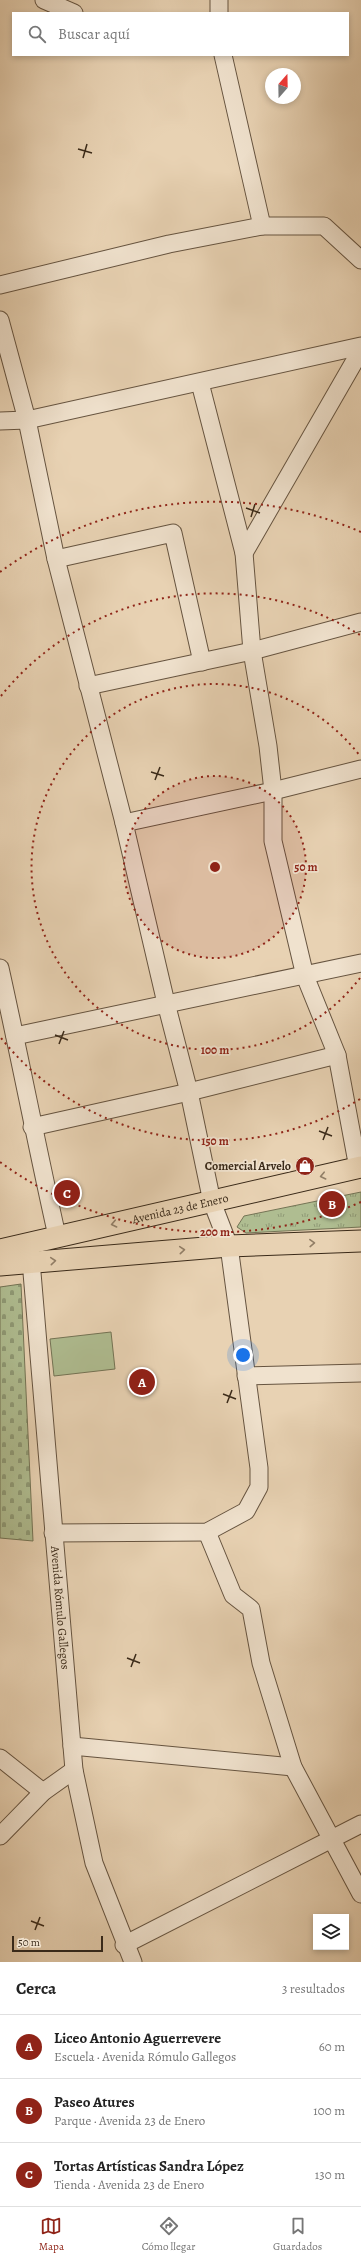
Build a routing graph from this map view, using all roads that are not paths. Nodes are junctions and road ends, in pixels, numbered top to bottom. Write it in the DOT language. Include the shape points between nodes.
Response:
graph roads {
  1 [pos="44,0"];
  2 [pos="218,0"];
  3 [pos="72,12"];
  4 [pos="219,12"];
  5 [pos="223,56"];
  6 [pos="262,226"];
  7 [pos="361,260"];
  8 [pos="0,285"];
  9 [pos="0,320"];
  10 [pos="361,346"];
  11 [pos="361,350"];
  12 [pos="200,383"];
  13 [pos="27,420"];
  14 [pos="0,421"];
  15 [pos="244,553"];
  16 [pos="56,559"];
  17 [pos="361,622"];
  18 [pos="252,651"];
  19 [pos="202,662"];
  20 [pos="88,686"];
  21 [pos="361,769"];
  22 [pos="273,791"];
  23 [pos="124,823"];
  24 [pos="361,963"];
  25 [pos="0,968"];
  26 [pos="305,976"];
  27 [pos="166,1003"];
  28 [pos="15,1036"];
  29 [pos="337,1055"];
  30 [pos="189,1092"];
  31 [pos="32,1127"];
  32 [pos="359,1168"];
  33 [pos="212,1202"];
  34 [pos="57,1236"];
  35 [pos="361,1241"];
  36 [pos="229,1246"];
  37 [pos="0,1250"];
  38 [pos="31,1253"];
  39 [pos="0,1265"];
  40 [pos="361,1373"];
  41 [pos="246,1376"];
  42 [pos="207,1532"];
  43 [pos="53,1533"];
  44 [pos="72,1746"];
  45 [pos="0,1758"];
  46 [pos="293,1767"];
  47 [pos="74,1770"];
  48 [pos="43,1792"];
  49 [pos="361,1824"];
  50 [pos="0,1836"];
  51 [pos="333,1839"];
  52 [pos="361,1894"];
  53 [pos="124,1944"];
  54 [pos="133,1962"];
  1 -- 3 [label="street"];
  2 -- 4 [label="street"];
  5 -- 6 [label="street"];
  6 -- 7 [label="street" via="324,226"];
  6 -- 8 [label="street" via="169,244"];
  9 -- 13 [label="street"];
  10 -- 12 [label="street"];
  11 -- 15 [label="street"];
  12 -- 13 [label="street"];
  12 -- 15 [label="street"];
  13 -- 14 [label="street"];
  13 -- 16 [label="street"];
  15 -- 18 [label="street"];
  16 -- 19 [label="street" via="173,532"];
  16 -- 20 [label="street"];
  17 -- 18 [label="street"];
  18 -- 19 [label="street"];
  18 -- 22 [label="street"];
  19 -- 20 [label="street"];
  20 -- 23 [label="street"];
  21 -- 22 [label="street"];
  22 -- 23 [label="street"];
  22 -- 26 [label="street" via="274,841"];
  23 -- 27 [label="street"];
  24 -- 26 [label="street"];
  25 -- 28 [label="street"];
  26 -- 27 [label="street"];
  26 -- 29 [label="street"];
  27 -- 28 [label="street"];
  27 -- 30 [label="street"];
  28 -- 31 [label="street"];
  29 -- 30 [label="street"];
  29 -- 32 [label="street"];
  30 -- 31 [label="street"];
  30 -- 33 [label="street"];
  31 -- 34 [label="street"];
  32 -- 33 [label="main road, Avenida 23 de Enero, one-way"];
  33 -- 34 [label="main road, Avenida 23 de Enero, one-way"];
  33 -- 36 [label="street"];
  34 -- 38 [label="main road, Avenida 23 de Enero"];
  36 -- 35 [label="main road, Avenida 23 de Enero, one-way"];
  38 -- 36 [label="main road, Avenida 23 de Enero, one-way"];
  36 -- 41 [label="street"];
  37 -- 38 [label="main road, Avenida 23 de Enero"];
  38 -- 39 [label="main road, Avenida 23 de Enero"];
  38 -- 43 [label="street, Avenida Rómulo Gallegos"];
  40 -- 41 [label="street"];
  41 -- 42 [label="street" via="259,1468 259,1487 246,1511"];
  42 -- 43 [label="street"];
  42 -- 46 [label="street" via="233,1595 251,1610 261,1662"];
  43 -- 44 [label="street, Avenida Rómulo Gallegos"];
  44 -- 46 [label="street"];
  44 -- 47 [label="street, Avenida Rómulo Gallegos"];
  45 -- 48 [label="street"];
  46 -- 51 [label="street"];
  47 -- 48 [label="street"];
  47 -- 53 [label="street, Avenida Rómulo Gallegos" via="94,1863"];
  48 -- 50 [label="street"];
  49 -- 51 [label="street"];
  51 -- 52 [label="street"];
  51 -- 53 [label="street"];
  53 -- 54 [label="street, Avenida Rómulo Gallegos"];
}
